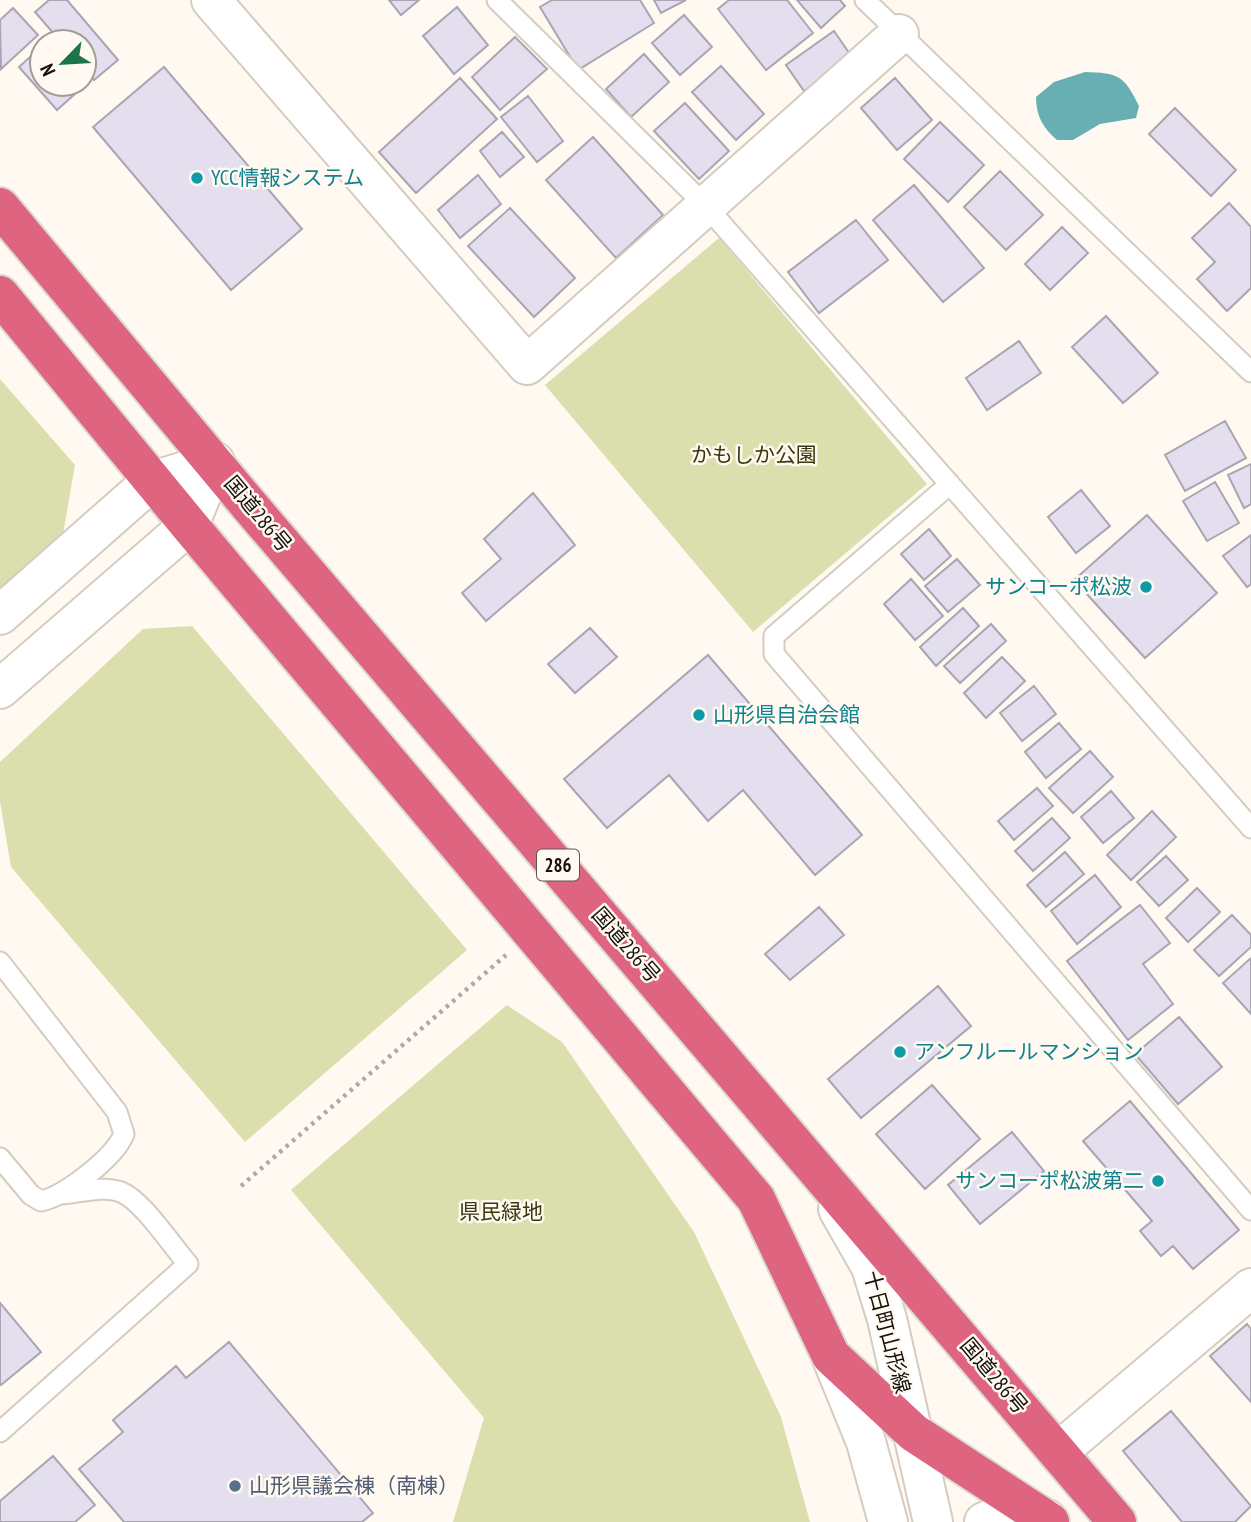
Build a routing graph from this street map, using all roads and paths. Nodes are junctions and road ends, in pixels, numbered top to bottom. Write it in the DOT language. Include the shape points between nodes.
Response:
graph roads {
  1 [pos="211,0"];
  2 [pos="497,0"];
  3 [pos="865,0"];
  4 [pos="899,34"];
  5 [pos="706,206"];
  6 [pos="0,207"];
  7 [pos="0,295"];
  8 [pos="1251,372"];
  9 [pos="215,462"];
  10 [pos="152,481"];
  11 [pos="950,484"];
  12 [pos="189,526"];
  13 [pos="0,615"];
  14 [pos="0,689"];
  15 [pos="1251,828"];
  16 [pos="531,933"];
  17 [pos="0,962"];
  18 [pos="807,1156"];
  19 [pos="0,1158"];
  20 [pos="241,1185"];
  21 [pos="61,1194"];
  22 [pos="1251,1210"];
  23 [pos="1251,1288"];
  24 [pos="831,1356"];
  25 [pos="0,1432"];
  26 [pos="914,1433"];
  27 [pos="1058,1452"];
  28 [pos="1049,1520"];
  29 [pos="888,1522"];
  30 [pos="933,1522"];
  31 [pos="985,1522"];
  32 [pos="1117,1522"];
  1 -- 5 [label="street" via="527,365"];
  2 -- 5 [label="lane"];
  3 -- 4 [label="lane"];
  4 -- 5 [label="street"];
  4 -- 8 [label="lane"];
  5 -- 11 [label="lane"];
  6 -- 9 [label="highway, 国道286号 / 286"];
  7 -- 10 [label="highway"];
  9 -- 10 [label="street"];
  9 -- 12 [label="street"];
  9 -- 18 [label="highway, 国道286号 / 286"];
  10 -- 12 [label="highway"];
  10 -- 13 [label="street"];
  11 -- 15 [label="lane"];
  11 -- 22 [label="lane" via="774,636 774,654"];
  12 -- 14 [label="street"];
  12 -- 16 [label="highway"];
  16 -- 20 [label="path"];
  16 -- 24 [label="highway" via="756,1199"];
  17 -- 21 [label="lane" via="122,1123 120,1143"];
  18 -- 26 [label="street, 十日町山形線" via="871,1267"];
  18 -- 27 [label="highway, 国道286号 / 286"];
  19 -- 21 [label="lane" via="41,1202"];
  21 -- 25 [label="lane" via="121,1192 136,1202 188,1264"];
  23 -- 27 [label="street"];
  24 -- 26 [label="highway"];
  24 -- 29 [label="street" via="866,1442"];
  26 -- 28 [label="highway"];
  26 -- 30 [label="street, 十日町山形線"];
  27 -- 32 [label="highway, 国道286号 / 286"];
  28 -- 31 [label="street" via="1005,1513"];
}
